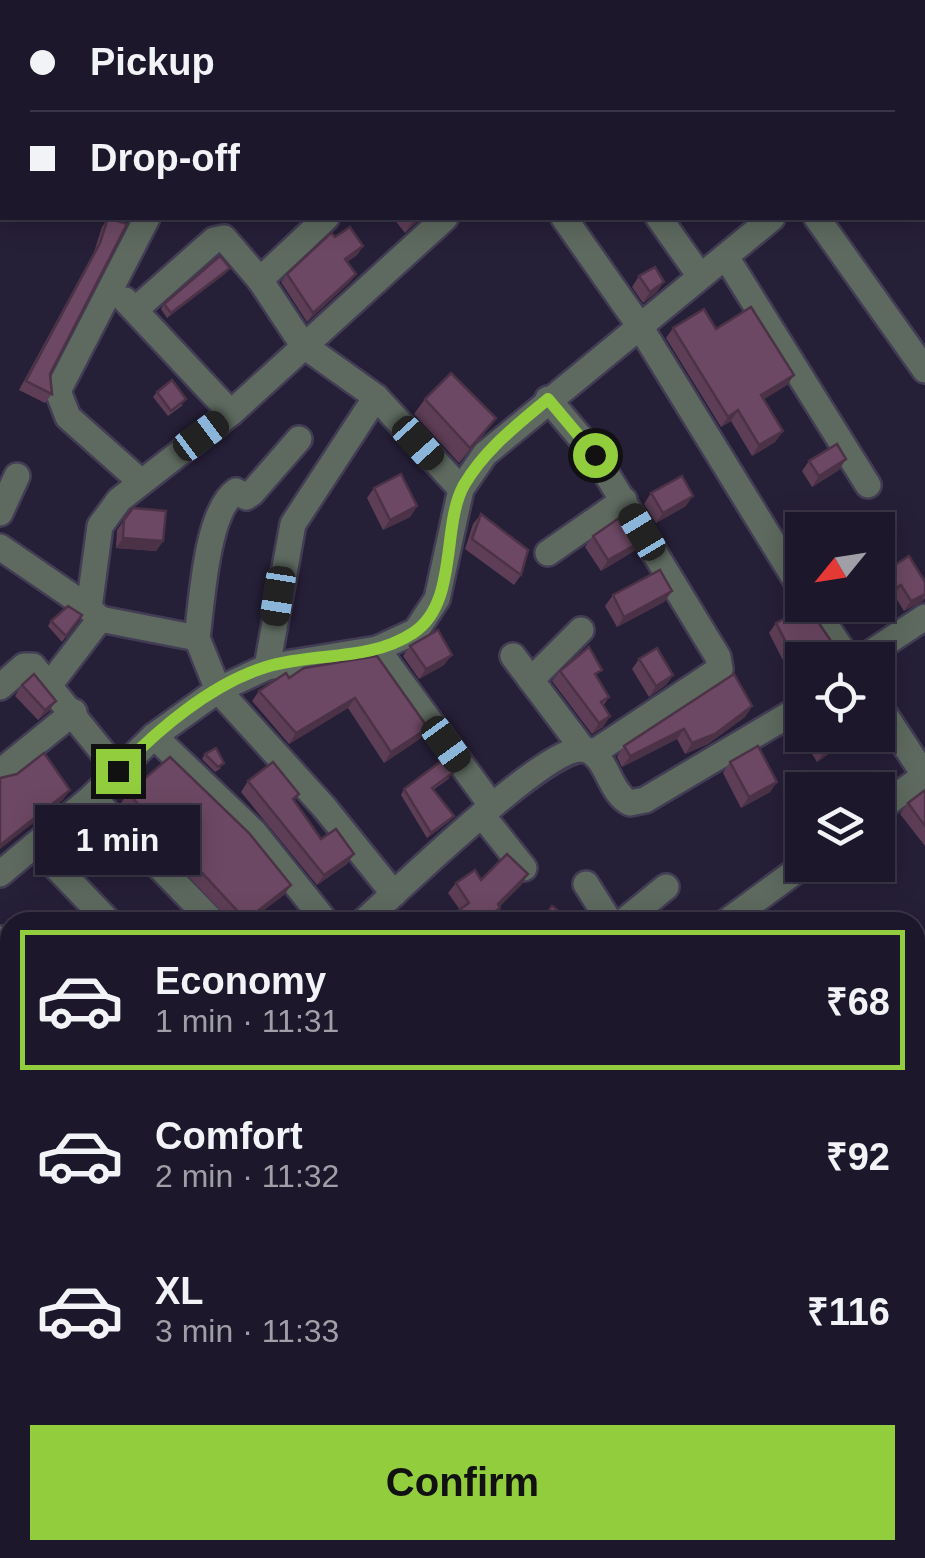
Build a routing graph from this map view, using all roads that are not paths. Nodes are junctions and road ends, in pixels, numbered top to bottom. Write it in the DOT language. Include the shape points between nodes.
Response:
graph roads {
  1 [pos="146,220"];
  2 [pos="292,220"];
  3 [pos="324,220"];
  4 [pos="443,220"];
  5 [pos="565,220"];
  6 [pos="661,220"];
  7 [pos="770,220"];
  8 [pos="818,220"];
  9 [pos="300,243"];
  10 [pos="726,256"];
  11 [pos="700,276"];
  12 [pos="260,280"];
  13 [pos="111,286"];
  14 [pos="135,310"];
  15 [pos="638,326"];
  16 [pos="304,345"];
  17 [pos="925,370"];
  18 [pos="376,397"];
  19 [pos="548,399"];
  20 [pos="232,413"];
  21 [pos="299,440"];
  22 [pos="16,476"];
  23 [pos="140,481"];
  24 [pos="868,485"];
  25 [pos="461,489"];
  26 [pos="624,500"];
  27 [pos="0,513"];
  28 [pos="0,548"];
  29 [pos="548,553"];
  30 [pos="785,563"];
  31 [pos="95,613"];
  32 [pos="925,617"];
  33 [pos="581,630"];
  34 [pos="197,638"];
  35 [pos="887,642"];
  36 [pos="377,649"];
  37 [pos="513,656"];
  38 [pos="267,667"];
  39 [pos="531,680"];
  40 [pos="1,683"];
  41 [pos="51,683"];
  42 [pos="218,690"];
  43 [pos="74,712"];
  44 [pos="785,717"];
  45 [pos="895,730"];
  46 [pos="154,736"];
  47 [pos="588,751"];
  48 [pos="118,771"];
  49 [pos="0,772"];
  50 [pos="925,776"];
  51 [pos="92,797"];
  52 [pos="895,798"];
  53 [pos="487,811"];
  54 [pos="35,845"];
  55 [pos="524,868"];
  56 [pos="0,874"];
  57 [pos="785,879"];
  58 [pos="586,884"];
  59 [pos="666,887"];
  60 [pos="394,894"];
  61 [pos="100,912"];
  62 [pos="204,912"];
  63 [pos="318,912"];
  64 [pos="374,912"];
  65 [pos="604,912"];
  66 [pos="635,912"];
  67 [pos="740,912"];
  1 -- 13 [label="street"];
  2 -- 9 [label="street"];
  3 -- 9 [label="street"];
  4 -- 16 [label="street"];
  5 -- 15 [label="street"];
  6 -- 11 [label="street"];
  7 -- 10 [label="street"];
  8 -- 17 [label="street"];
  9 -- 12 [label="street"];
  10 -- 11 [label="street"];
  10 -- 24 [label="street"];
  11 -- 15 [label="street"];
  12 -- 14 [label="street" via="224,238 214,240"];
  12 -- 16 [label="street"];
  13 -- 14 [label="street"];
  13 -- 23 [label="street" via="58,390 68,417"];
  14 -- 20 [label="street"];
  15 -- 19 [label="street"];
  15 -- 30 [label="street"];
  16 -- 18 [label="street"];
  16 -- 20 [label="street"];
  18 -- 25 [label="street"];
  18 -- 38 [label="street" via="293,524"];
  19 -- 25 [label="street" via="484,454"];
  19 -- 26 [label="street"];
  20 -- 23 [label="street"];
  21 -- 34 [label="street" via="252,494 229,496 212,538"];
  22 -- 27 [label="street"];
  23 -- 31 [label="street" via="100,526"];
  25 -- 36 [label="street" via="437,599 416,632"];
  26 -- 29 [label="street"];
  26 -- 47 [label="street" via="720,669"];
  28 -- 31 [label="street"];
  31 -- 34 [label="street"];
  31 -- 41 [label="street"];
  32 -- 35 [label="street"];
  33 -- 39 [label="street"];
  34 -- 42 [label="street"];
  36 -- 38 [label="street"];
  36 -- 53 [label="street"];
  37 -- 39 [label="street"];
  38 -- 42 [label="street"];
  39 -- 47 [label="street"];
  40 -- 41 [label="street" via="28,665"];
  41 -- 43 [label="street"];
  42 -- 46 [label="street"];
  42 -- 60 [label="street"];
  43 -- 48 [label="street"];
  43 -- 49 [label="street"];
  44 -- 47 [label="street" via="630,803"];
  45 -- 50 [label="street"];
  46 -- 48 [label="street"];
  46 -- 63 [label="street" via="254,832"];
  47 -- 53 [label="street" via="546,762"];
  48 -- 51 [label="street"];
  50 -- 52 [label="street"];
  51 -- 54 [label="street"];
  51 -- 62 [label="street"];
  53 -- 55 [label="street"];
  53 -- 60 [label="street"];
  54 -- 56 [label="street"];
  54 -- 61 [label="street"];
  57 -- 67 [label="street"];
  58 -- 65 [label="street"];
  59 -- 66 [label="street"];
  60 -- 64 [label="street"];
}
